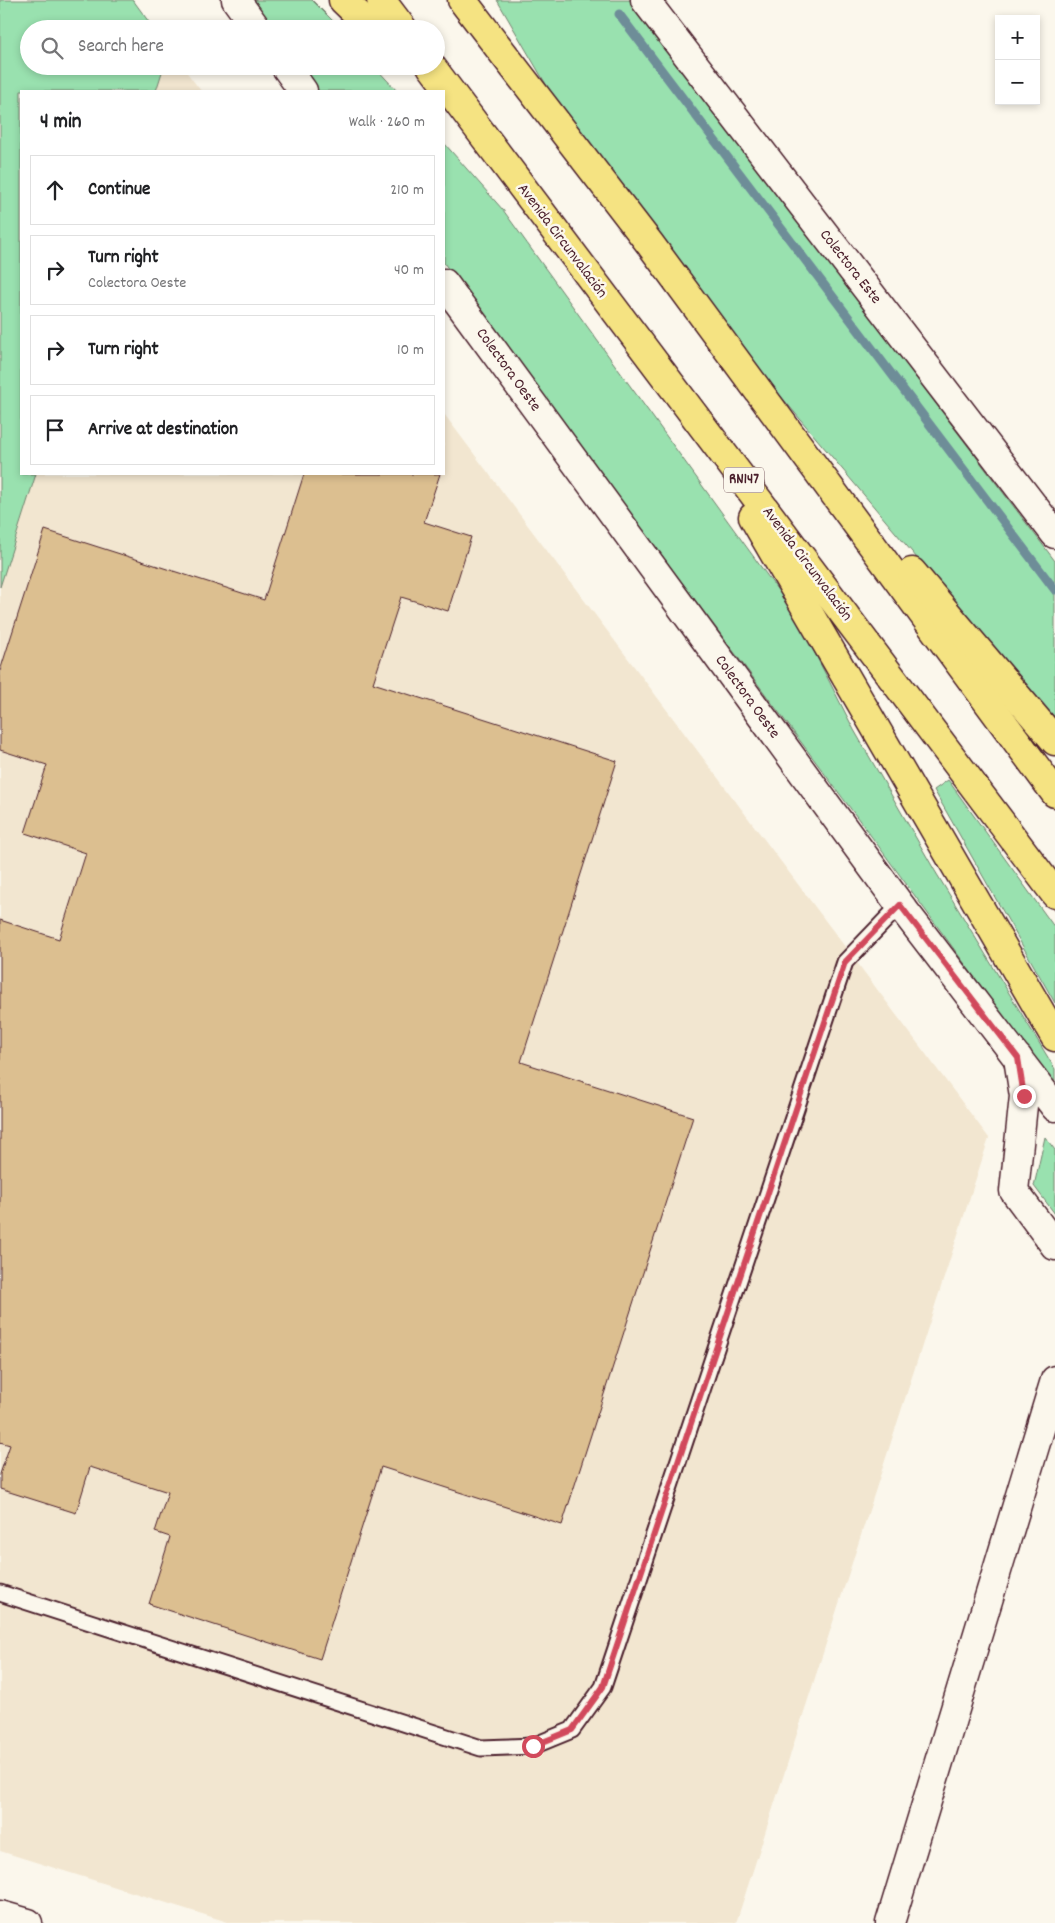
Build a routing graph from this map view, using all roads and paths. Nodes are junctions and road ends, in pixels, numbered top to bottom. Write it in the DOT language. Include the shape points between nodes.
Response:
graph roads {
  1 [pos="236,0"];
  2 [pos="342,0"];
  3 [pos="381,0"];
  4 [pos="462,0"];
  5 [pos="480,0"];
  6 [pos="645,0"];
  7 [pos="251,20"];
  8 [pos="363,20"];
  9 [pos="396,20"];
  10 [pos="291,75"];
  11 [pos="423,75"];
  12 [pos="438,75"];
  13 [pos="520,75"];
  14 [pos="302,90"];
  15 [pos="439,90"];
  16 [pos="445,96"];
  17 [pos="473,122"];
  18 [pos="445,284"];
  19 [pos="683,400"];
  20 [pos="764,400"];
  21 [pos="1055,534"];
  22 [pos="1055,741"];
  23 [pos="1055,793"];
  24 [pos="1055,894"];
  25 [pos="900,905"];
  26 [pos="1055,1037"];
  27 [pos="1018,1058"];
  28 [pos="1055,1107"];
  29 [pos="1055,1246"];
  30 [pos="1055,1380"];
  31 [pos="0,1593"];
  32 [pos="0,1915"];
  33 [pos="28,1923"];
  34 [pos="890,1923"];
  1 -- 7 [label="street"];
  2 -- 8 [label="highway"];
  3 -- 9 [label="highway"];
  4 -- 13 [label="highway"];
  5 -- 13 [label="highway"];
  6 -- 21 [label="street, Colectora Este"];
  10 -- 14 [label="street"];
  11 -- 15 [label="highway"];
  12 -- 17 [label="highway, Avenida Circunvalación / RN147"];
  13 -- 20 [label="highway"];
  16 -- 17 [label="highway"];
  17 -- 19 [label="highway, Avenida Circunvalación / RN147"];
  18 -- 25 [label="street, Colectora Oeste"];
  19 -- 24 [label="highway, Avenida Circunvalación / RN147"];
  19 -- 26 [label="highway"];
  20 -- 22 [label="highway"];
  20 -- 23 [label="highway"];
  25 -- 27 [label="street, Colectora Oeste"];
  25 -- 31 [label="lane" via="845,962 603,1687 572,1730 533,1746 480,1748"];
  27 -- 28 [label="street, Colectora Oeste"];
  27 -- 29 [label="street" via="1024,1096 1014,1191"];
  30 -- 34 [label="street"];
  32 -- 33 [label="street"];
}
